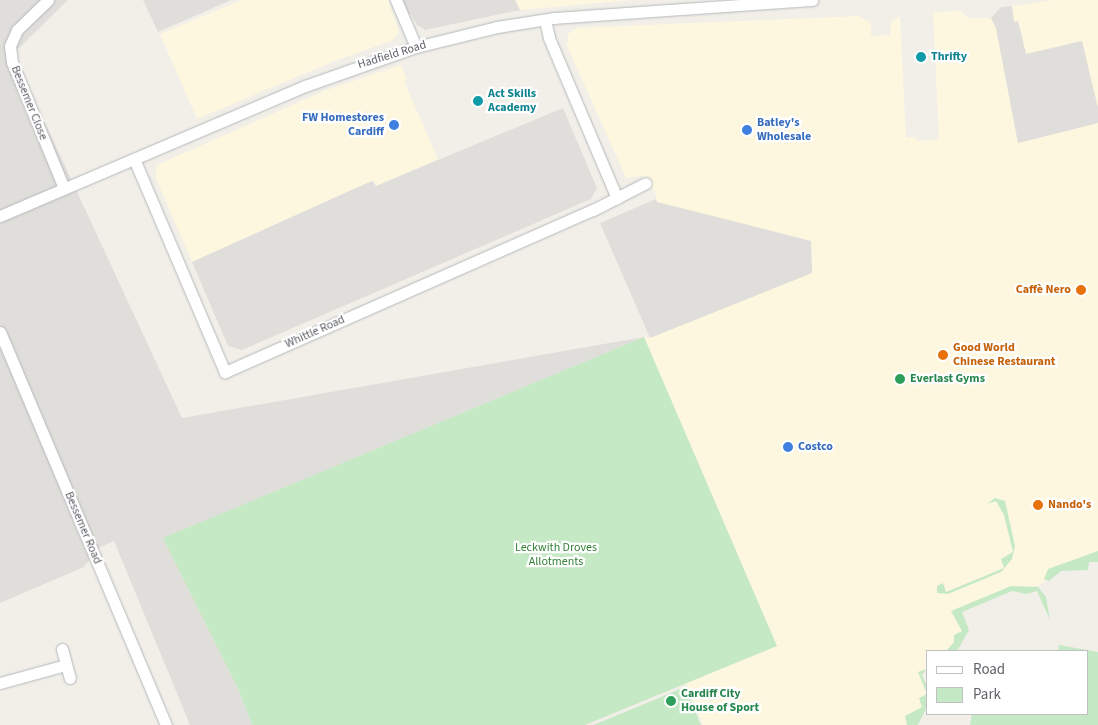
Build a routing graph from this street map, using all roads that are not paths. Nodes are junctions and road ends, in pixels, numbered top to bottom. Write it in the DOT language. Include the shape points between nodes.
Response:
graph roads {
  1 [pos="48,0"];
  2 [pos="396,0"];
  3 [pos="812,0"];
  4 [pos="657,5"];
  5 [pos="545,20"];
  6 [pos="416,47"];
  7 [pos="134,158"];
  8 [pos="646,183"];
  9 [pos="64,188"];
  10 [pos="617,198"];
  11 [pos="0,216"];
  12 [pos="0,332"];
  13 [pos="62,649"];
  14 [pos="66,665"];
  15 [pos="70,678"];
  16 [pos="0,683"];
  17 [pos="166,725"];
  1 -- 9 [label="street, Bessemer Close" via="16,30 10,46 12,62"];
  2 -- 6 [label="street"];
  3 -- 4 [label="street, Hadfield Road"];
  4 -- 5 [label="street, Hadfield Road"];
  5 -- 6 [label="street, Hadfield Road"];
  5 -- 10 [label="street" via="549,38"];
  6 -- 7 [label="street, Hadfield Road" via="322,79"];
  7 -- 9 [label="street, Hadfield Road"];
  7 -- 10 [label="street, Whittle Road" via="225,372"];
  8 -- 10 [label="street, Whittle Road"];
  9 -- 11 [label="street, Hadfield Road"];
  12 -- 17 [label="street, Bessemer Road"];
  13 -- 14 [label="street"];
  14 -- 15 [label="street"];
  14 -- 16 [label="street"];
}
